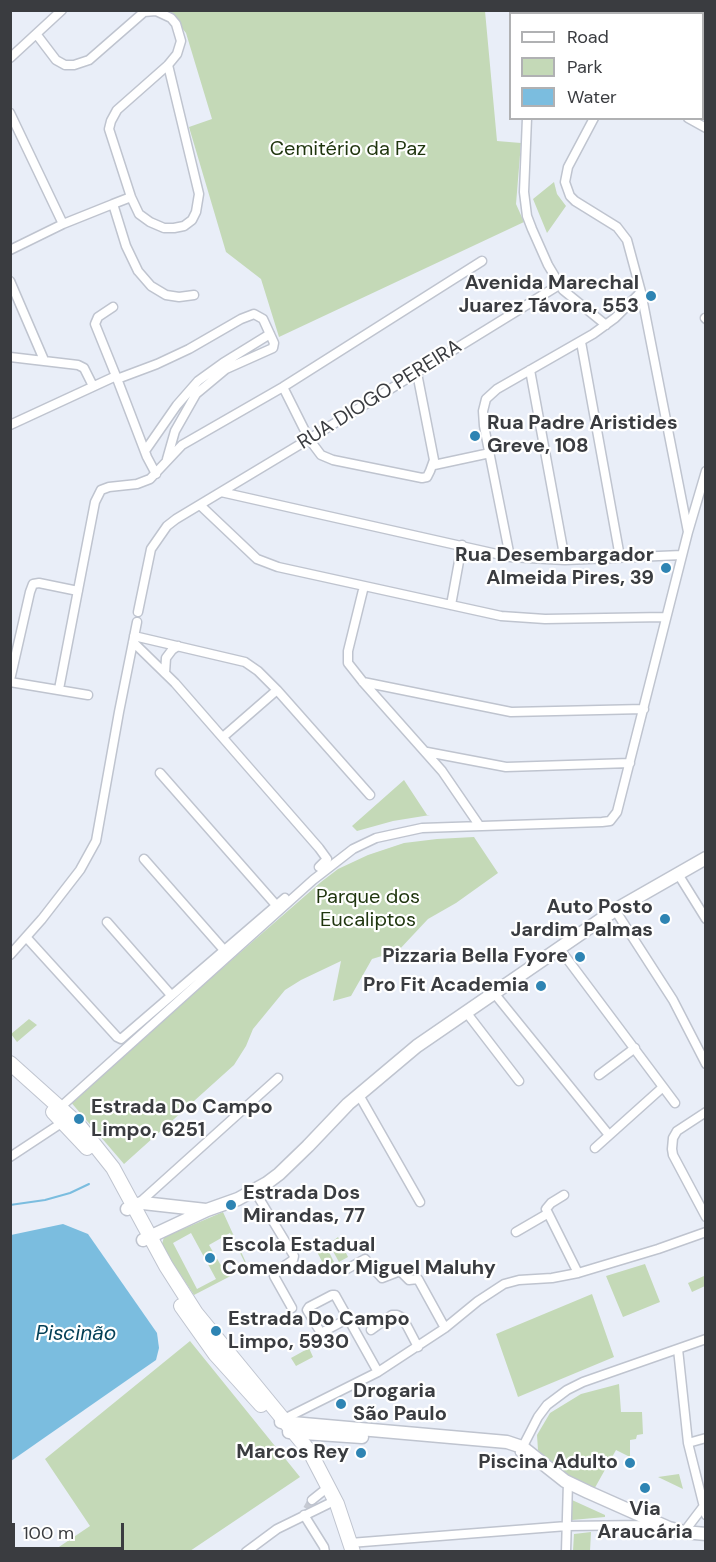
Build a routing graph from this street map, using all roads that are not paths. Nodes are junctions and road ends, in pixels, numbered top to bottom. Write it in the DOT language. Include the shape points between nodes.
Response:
graph roads {
  1 [pos="62,10"];
  2 [pos="37,34"];
  3 [pos="10,58"];
  4 [pos="168,65"];
  5 [pos="10,113"];
  6 [pos="527,120"];
  7 [pos="593,120"];
  8 [pos="691,120"];
  9 [pos="705,128"];
  10 [pos="131,197"];
  11 [pos="113,204"];
  12 [pos="63,224"];
  13 [pos="10,250"];
  14 [pos="482,261"];
  15 [pos="10,281"];
  16 [pos="559,285"];
  17 [pos="642,292"];
  18 [pos="194,295"];
  19 [pos="113,307"];
  20 [pos="606,325"];
  21 [pos="270,334"];
  22 [pos="581,342"];
  23 [pos="10,357"];
  24 [pos="44,360"];
  25 [pos="530,370"];
  26 [pos="417,373"];
  27 [pos="117,378"];
  28 [pos="93,386"];
  29 [pos="283,387"];
  30 [pos="10,425"];
  31 [pos="309,439"];
  32 [pos="145,451"];
  33 [pos="490,453"];
  34 [pos="167,459"];
  35 [pos="434,465"];
  36 [pos="705,471"];
  37 [pos="156,474"];
  38 [pos="221,492"];
  39 [pos="681,498"];
  40 [pos="698,501"];
  41 [pos="200,505"];
  42 [pos="688,532"];
  43 [pos="462,546"];
  44 [pos="682,555"];
  45 [pos="510,557"];
  46 [pos="620,557"];
  47 [pos="565,560"];
  48 [pos="364,586"];
  49 [pos="78,591"];
  50 [pos="451,606"];
  51 [pos="138,612"];
  52 [pos="665,617"];
  53 [pos="137,622"];
  54 [pos="134,639"];
  55 [pos="178,646"];
  56 [pos="165,673"];
  57 [pos="10,681"];
  58 [pos="363,682"];
  59 [pos="59,689"];
  60 [pos="277,690"];
  61 [pos="88,695"];
  62 [pos="644,709"];
  63 [pos="223,737"];
  64 [pos="427,752"];
  65 [pos="630,763"];
  66 [pos="160,773"];
  67 [pos="370,795"];
  68 [pos="479,825"];
  69 [pos="705,858"];
  70 [pos="144,859"];
  71 [pos="678,874"];
  72 [pos="276,905"];
  73 [pos="615,910"];
  74 [pos="705,919"];
  75 [pos="107,922"];
  76 [pos="26,937"];
  77 [pos="559,948"];
  78 [pos="224,950"];
  79 [pos="10,955"];
  80 [pos="494,993"];
  81 [pos="171,995"];
  82 [pos="466,1012"];
  83 [pos="635,1048"];
  84 [pos="10,1063"];
  85 [pos="705,1064"];
  86 [pos="10,1075"];
  87 [pos="599,1075"];
  88 [pos="278,1078"];
  89 [pos="519,1081"];
  90 [pos="663,1087"];
  91 [pos="359,1095"];
  92 [pos="65,1102"];
  93 [pos="675,1103"];
  94 [pos="705,1112"];
  95 [pos="63,1122"];
  96 [pos="609,1135"];
  97 [pos="595,1148"];
  98 [pos="10,1158"];
  99 [pos="254,1190"];
  100 [pos="564,1195"];
  101 [pos="420,1202"];
  102 [pos="702,1202"];
  103 [pos="133,1206"];
  104 [pos="207,1210"];
  105 [pos="547,1214"];
  106 [pos="705,1217"];
  107 [pos="516,1232"];
  108 [pos="705,1232"];
  109 [pos="147,1238"];
  110 [pos="347,1269"];
  111 [pos="578,1273"];
  112 [pos="292,1308"];
  113 [pos="347,1319"];
  114 [pos="446,1328"];
  115 [pos="371,1330"];
  116 [pos="705,1339"];
  117 [pos="418,1347"];
  118 [pos="678,1349"];
  119 [pos="378,1372"];
  120 [pos="286,1425"];
  121 [pos="705,1438"];
  122 [pos="688,1443"];
  123 [pos="521,1450"];
  124 [pos="567,1485"];
  125 [pos="321,1499"];
  126 [pos="704,1511"];
  127 [pos="305,1512"];
  128 [pos="647,1523"];
  129 [pos="567,1526"];
  130 [pos="684,1532"];
  131 [pos="705,1534"];
  132 [pos="705,1542"];
  133 [pos="349,1549"];
  134 [pos="249,1551"];
  135 [pos="325,1551"];
  136 [pos="566,1551"];
  1 -- 2 [label="street"];
  2 -- 3 [label="street"];
  2 -- 4 [label="street" via="56,60 80,64 144,12 156,11 171,18 181,35 177,54"];
  4 -- 10 [label="street" via="117,110 111,121 109,129"];
  4 -- 10 [label="street" via="199,187 198,203 192,220 184,226 164,228 144,219"];
  5 -- 12 [label="street"];
  6 -- 16 [label="street" via="527,216"];
  7 -- 17 [label="street" via="568,167 566,182 575,201 623,233"];
  8 -- 9 [label="street"];
  10 -- 11 [label="street"];
  11 -- 12 [label="street"];
  11 -- 18 [label="street" via="132,261 144,280 166,295"];
  12 -- 13 [label="street"];
  14 -- 29 [label="street"];
  15 -- 24 [label="street"];
  16 -- 20 [label="street"];
  16 -- 26 [label="street, RUA DIOGO PEREIRA"];
  17 -- 20 [label="street"];
  17 -- 39 [label="street"];
  19 -- 27 [label="street" via="98,317 95,324"];
  20 -- 22 [label="street"];
  21 -- 27 [label="street" via="263,319 254,314 157,364"];
  21 -- 32 [label="street" via="198,381"];
  21 -- 34 [label="street" via="273,348 232,366 196,394 175,431"];
  22 -- 25 [label="street"];
  22 -- 46 [label="street"];
  23 -- 24 [label="street"];
  24 -- 28 [label="street" via="81,366"];
  25 -- 33 [label="street" via="486,399 483,411"];
  25 -- 47 [label="street"];
  26 -- 31 [label="street, RUA DIOGO PEREIRA"];
  26 -- 35 [label="street"];
  27 -- 28 [label="street"];
  27 -- 32 [label="street"];
  28 -- 30 [label="street"];
  29 -- 31 [label="street"];
  29 -- 34 [label="street" via="207,429"];
  31 -- 35 [label="street" via="321,454 333,460 413,478 427,477"];
  31 -- 38 [label="street, RUA DIOGO PEREIRA"];
  32 -- 37 [label="street"];
  33 -- 35 [label="street"];
  33 -- 45 [label="street"];
  34 -- 37 [label="street"];
  36 -- 40 [label="street"];
  37 -- 49 [label="street" via="137,484 109,487 99,493"];
  38 -- 41 [label="street, RUA DIOGO PEREIRA"];
  38 -- 43 [label="street"];
  39 -- 40 [label="street"];
  39 -- 42 [label="street"];
  40 -- 42 [label="street"];
  41 -- 48 [label="street" via="257,559"];
  41 -- 51 [label="street, RUA DIOGO PEREIRA" via="167,526 151,549"];
  42 -- 44 [label="street"];
  43 -- 45 [label="street"];
  43 -- 50 [label="street"];
  44 -- 46 [label="street"];
  44 -- 52 [label="street"];
  45 -- 47 [label="street"];
  46 -- 47 [label="street"];
  48 -- 50 [label="street"];
  48 -- 58 [label="street" via="347,657"];
  49 -- 57 [label="street" via="33,584"];
  49 -- 59 [label="street"];
  50 -- 52 [label="street" via="545,620"];
  52 -- 62 [label="street"];
  53 -- 54 [label="street"];
  54 -- 55 [label="street"];
  54 -- 56 [label="street"];
  54 -- 76 [label="street" via="96,842 80,870"];
  55 -- 56 [label="street" via="166,658"];
  55 -- 60 [label="street" via="245,662"];
  56 -- 63 [label="street"];
  57 -- 59 [label="street"];
  58 -- 62 [label="street" via="511,712"];
  58 -- 64 [label="street"];
  59 -- 61 [label="street"];
  60 -- 63 [label="street"];
  60 -- 67 [label="street"];
  62 -- 65 [label="street"];
  63 -- 72 [label="street" via="327,859"];
  64 -- 65 [label="street" via="506,766"];
  64 -- 68 [label="street"];
  65 -- 68 [label="street" via="610,821"];
  66 -- 72 [label="street"];
  68 -- 92 [label="street" via="396,833 376,838 339,859"];
  69 -- 71 [label="street"];
  70 -- 78 [label="street"];
  71 -- 73 [label="street"];
  71 -- 74 [label="street"];
  72 -- 78 [label="street"];
  73 -- 77 [label="street"];
  73 -- 85 [label="street" via="673,1000"];
  75 -- 81 [label="street"];
  76 -- 79 [label="street"];
  76 -- 81 [label="street" via="120,1039"];
  77 -- 80 [label="street"];
  77 -- 83 [label="street"];
  78 -- 81 [label="street"];
  80 -- 82 [label="street"];
  80 -- 96 [label="street"];
  82 -- 89 [label="street"];
  82 -- 91 [label="street" via="399,1060"];
  83 -- 87 [label="street"];
  83 -- 90 [label="street"];
  84 -- 103 [label="main road" via="78,1124 113,1168"];
  86 -- 95 [label="main road"];
  88 -- 103 [label="street"];
  90 -- 93 [label="street"];
  90 -- 96 [label="street"];
  91 -- 99 [label="street" via="279,1174"];
  91 -- 101 [label="street"];
  94 -- 102 [label="street" via="677,1131 672,1149"];
  95 -- 98 [label="street"];
  95 -- 103 [label="main road"];
  96 -- 97 [label="street"];
  99 -- 104 [label="street"];
  99 -- 112 [label="street" via="294,1256 274,1276"];
  100 -- 105 [label="street" via="548,1206"];
  102 -- 106 [label="street"];
  103 -- 104 [label="street"];
  103 -- 109 [label="main road"];
  104 -- 109 [label="street"];
  105 -- 107 [label="street"];
  105 -- 111 [label="street"];
  108 -- 111 [label="street"];
  109 -- 120 [label="main road" via="199,1333"];
  110 -- 114 [label="street" via="365,1259 382,1278 400,1271 409,1280 418,1279"];
  111 -- 114 [label="street" via="504,1284"];
  113 -- 113 [label="street" via="334,1295 307,1310 321,1333"];
  113 -- 119 [label="street"];
  114 -- 117 [label="street"];
  115 -- 117 [label="street" via="387,1317 397,1315"];
  116 -- 118 [label="street"];
  117 -- 119 [label="street"];
  118 -- 122 [label="street"];
  118 -- 123 [label="street" via="567,1390 547,1405"];
  119 -- 120 [label="street"];
  120 -- 123 [label="street" via="507,1443"];
  120 -- 125 [label="main road"];
  120 -- 133 [label="main road" via="310,1452 324,1476 337,1503"];
  121 -- 122 [label="street"];
  122 -- 126 [label="street"];
  123 -- 124 [label="street"];
  124 -- 128 [label="street"];
  124 -- 129 [label="street"];
  125 -- 127 [label="street"];
  125 -- 133 [label="main road"];
  126 -- 130 [label="street"];
  127 -- 134 [label="street"];
  127 -- 135 [label="street"];
  128 -- 129 [label="street"];
  128 -- 130 [label="street"];
  128 -- 132 [label="street" via="679,1538"];
  129 -- 133 [label="street"];
  129 -- 136 [label="street"];
  130 -- 131 [label="street"];
}
